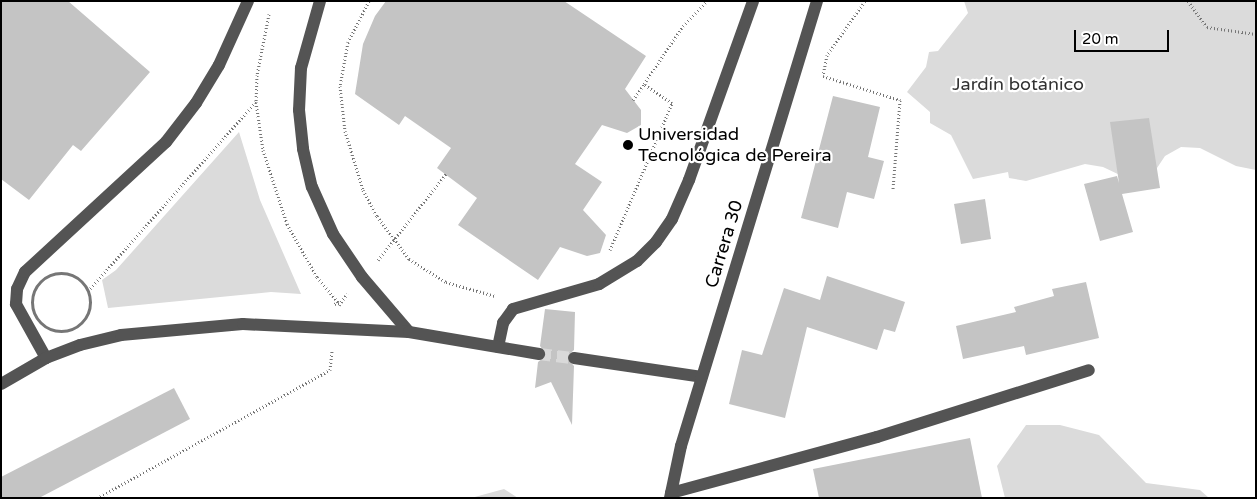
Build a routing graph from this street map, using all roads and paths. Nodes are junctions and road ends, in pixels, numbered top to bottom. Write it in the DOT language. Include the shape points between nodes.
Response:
graph roads {
  1 [pos="248,1"];
  2 [pos="320,1"];
  3 [pos="369,1"];
  4 [pos="707,1"];
  5 [pos="753,1"];
  6 [pos="817,1"];
  7 [pos="865,1"];
  8 [pos="1188,1"];
  9 [pos="270,10"];
  10 [pos="1256,34"];
  11 [pos="644,84"];
  12 [pos="633,100"];
  13 [pos="256,102"];
  14 [pos="446,174"];
  15 [pos="892,189"];
  16 [pos="394,242"];
  17 [pos="608,254"];
  18 [pos="362,277"];
  19 [pos="88,290"];
  20 [pos="502,297"];
  21 [pos="339,303"];
  22 [pos="330,304"];
  23 [pos="84,328"];
  24 [pos="335,328"];
  25 [pos="67,331"];
  26 [pos="409,332"];
  27 [pos="36,341"];
  28 [pos="498,347"];
  29 [pos="539,354"];
  30 [pos="46,358"];
  31 [pos="574,358"];
  32 [pos="1089,370"];
  33 [pos="702,377"];
  34 [pos="1,384"];
  35 [pos="670,495"];
  36 [pos="97,498"];
  1 -- 27 [label="street" via="219,65 196,103 166,142 25,272 17,289 16,304"];
  2 -- 18 [label="street" via="301,68 299,110 303,149 312,187 333,234"];
  3 -- 16 [label="path" via="348,42 340,86 341,106 353,163 363,190"];
  4 -- 11 [label="path" via="683,26"];
  5 -- 28 [label="street" via="689,180 672,219 656,242 637,261 599,284 513,308 504,323"];
  6 -- 33 [label="street, Carrera 30"];
  7 -- 15 [label="path" via="827,54 823,76 900,100"];
  8 -- 10 [label="path" via="1207,27"];
  9 -- 13 [label="path" via="257,75"];
  11 -- 12 [label="path"];
  11 -- 17 [label="path" via="672,103"];
  13 -- 19 [label="path"];
  13 -- 21 [label="path" via="263,150 279,207 302,253"];
  14 -- 16 [label="path"];
  16 -- 20 [label="path" via="409,259 446,282"];
  18 -- 21 [label="path"];
  18 -- 26 [label="street"];
  19 -- 25 [label="path" via="91,299 88,316 76,328"];
  19 -- 25 [label="path" via="76,278 60,273 44,279 34,293 37,318 50,329"];
  21 -- 22 [label="path"];
  21 -- 24 [label="path"];
  23 -- 25 [label="path"];
  24 -- 26 [label="street"];
  24 -- 30 [label="street" via="243,324 177,328 121,335"];
  24 -- 36 [label="path" via="330,370"];
  25 -- 27 [label="path"];
  26 -- 28 [label="street"];
  27 -- 30 [label="street"];
  28 -- 29 [label="street"];
  30 -- 34 [label="street"];
  31 -- 33 [label="street"];
  32 -- 35 [label="street" via="877,437"];
  33 -- 35 [label="street, Carrera 30"];
}
